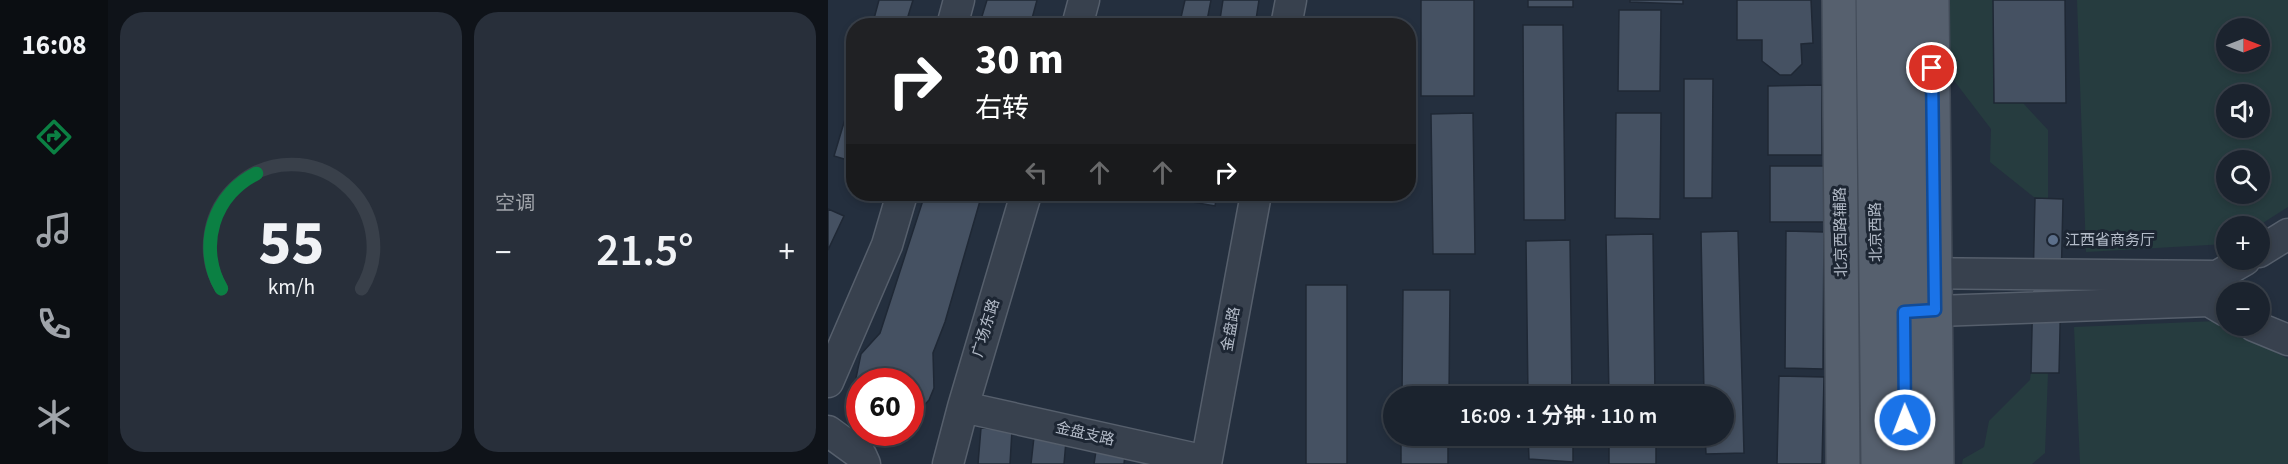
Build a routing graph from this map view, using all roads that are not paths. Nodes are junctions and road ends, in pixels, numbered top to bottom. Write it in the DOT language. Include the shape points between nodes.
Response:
graph roads {
  1 [pos="959,0"];
  2 [pos="1084,0"];
  3 [pos="1291,0"];
  4 [pos="1839,0"];
  5 [pos="1873,0"];
  6 [pos="1903,0"];
  7 [pos="1932,0"];
  8 [pos="954,18"];
  9 [pos="1079,18"];
  10 [pos="1288,18"];
  11 [pos="900,201"];
  12 [pos="1024,201"];
  13 [pos="1255,201"];
  14 [pos="2288,234"];
  15 [pos="2270,245"];
  16 [pos="2228,270"];
  17 [pos="1919,273"];
  18 [pos="2216,305"];
  19 [pos="1920,311"];
  20 [pos="2270,333"];
  21 [pos="2288,340"];
  22 [pos="828,382"];
  23 [pos="963,407"];
  24 [pos="828,430"];
  25 [pos="1206,463"];
  26 [pos="865,464"];
  27 [pos="948,464"];
  28 [pos="1843,464"];
  29 [pos="1878,464"];
  30 [pos="1906,464"];
  31 [pos="1937,464"];
  1 -- 8 [label="street"];
  2 -- 9 [label="street"];
  3 -- 10 [label="street"];
  4 -- 28 [label="main road, 北京西路辅路"];
  5 -- 29 [label="main road, 北京西路"];
  6 -- 17 [label="main road, 北京西路"];
  7 -- 17 [label="main road"];
  11 -- 22 [label="street" via="887,245"];
  12 -- 23 [label="street, 广场东路"];
  13 -- 25 [label="street, 金盘路"];
  14 -- 15 [label="street"];
  16 -- 17 [label="street" via="2217,276"];
  17 -- 19 [label="main road, 北京西路"];
  18 -- 19 [label="street" via="2209,301"];
  19 -- 30 [label="main road, 北京西路"];
  19 -- 31 [label="main road"];
  20 -- 21 [label="street"];
  23 -- 25 [label="street, 金盘支路"];
  23 -- 27 [label="street, 广场东路"];
  24 -- 26 [label="street" via="861,456"];
}
